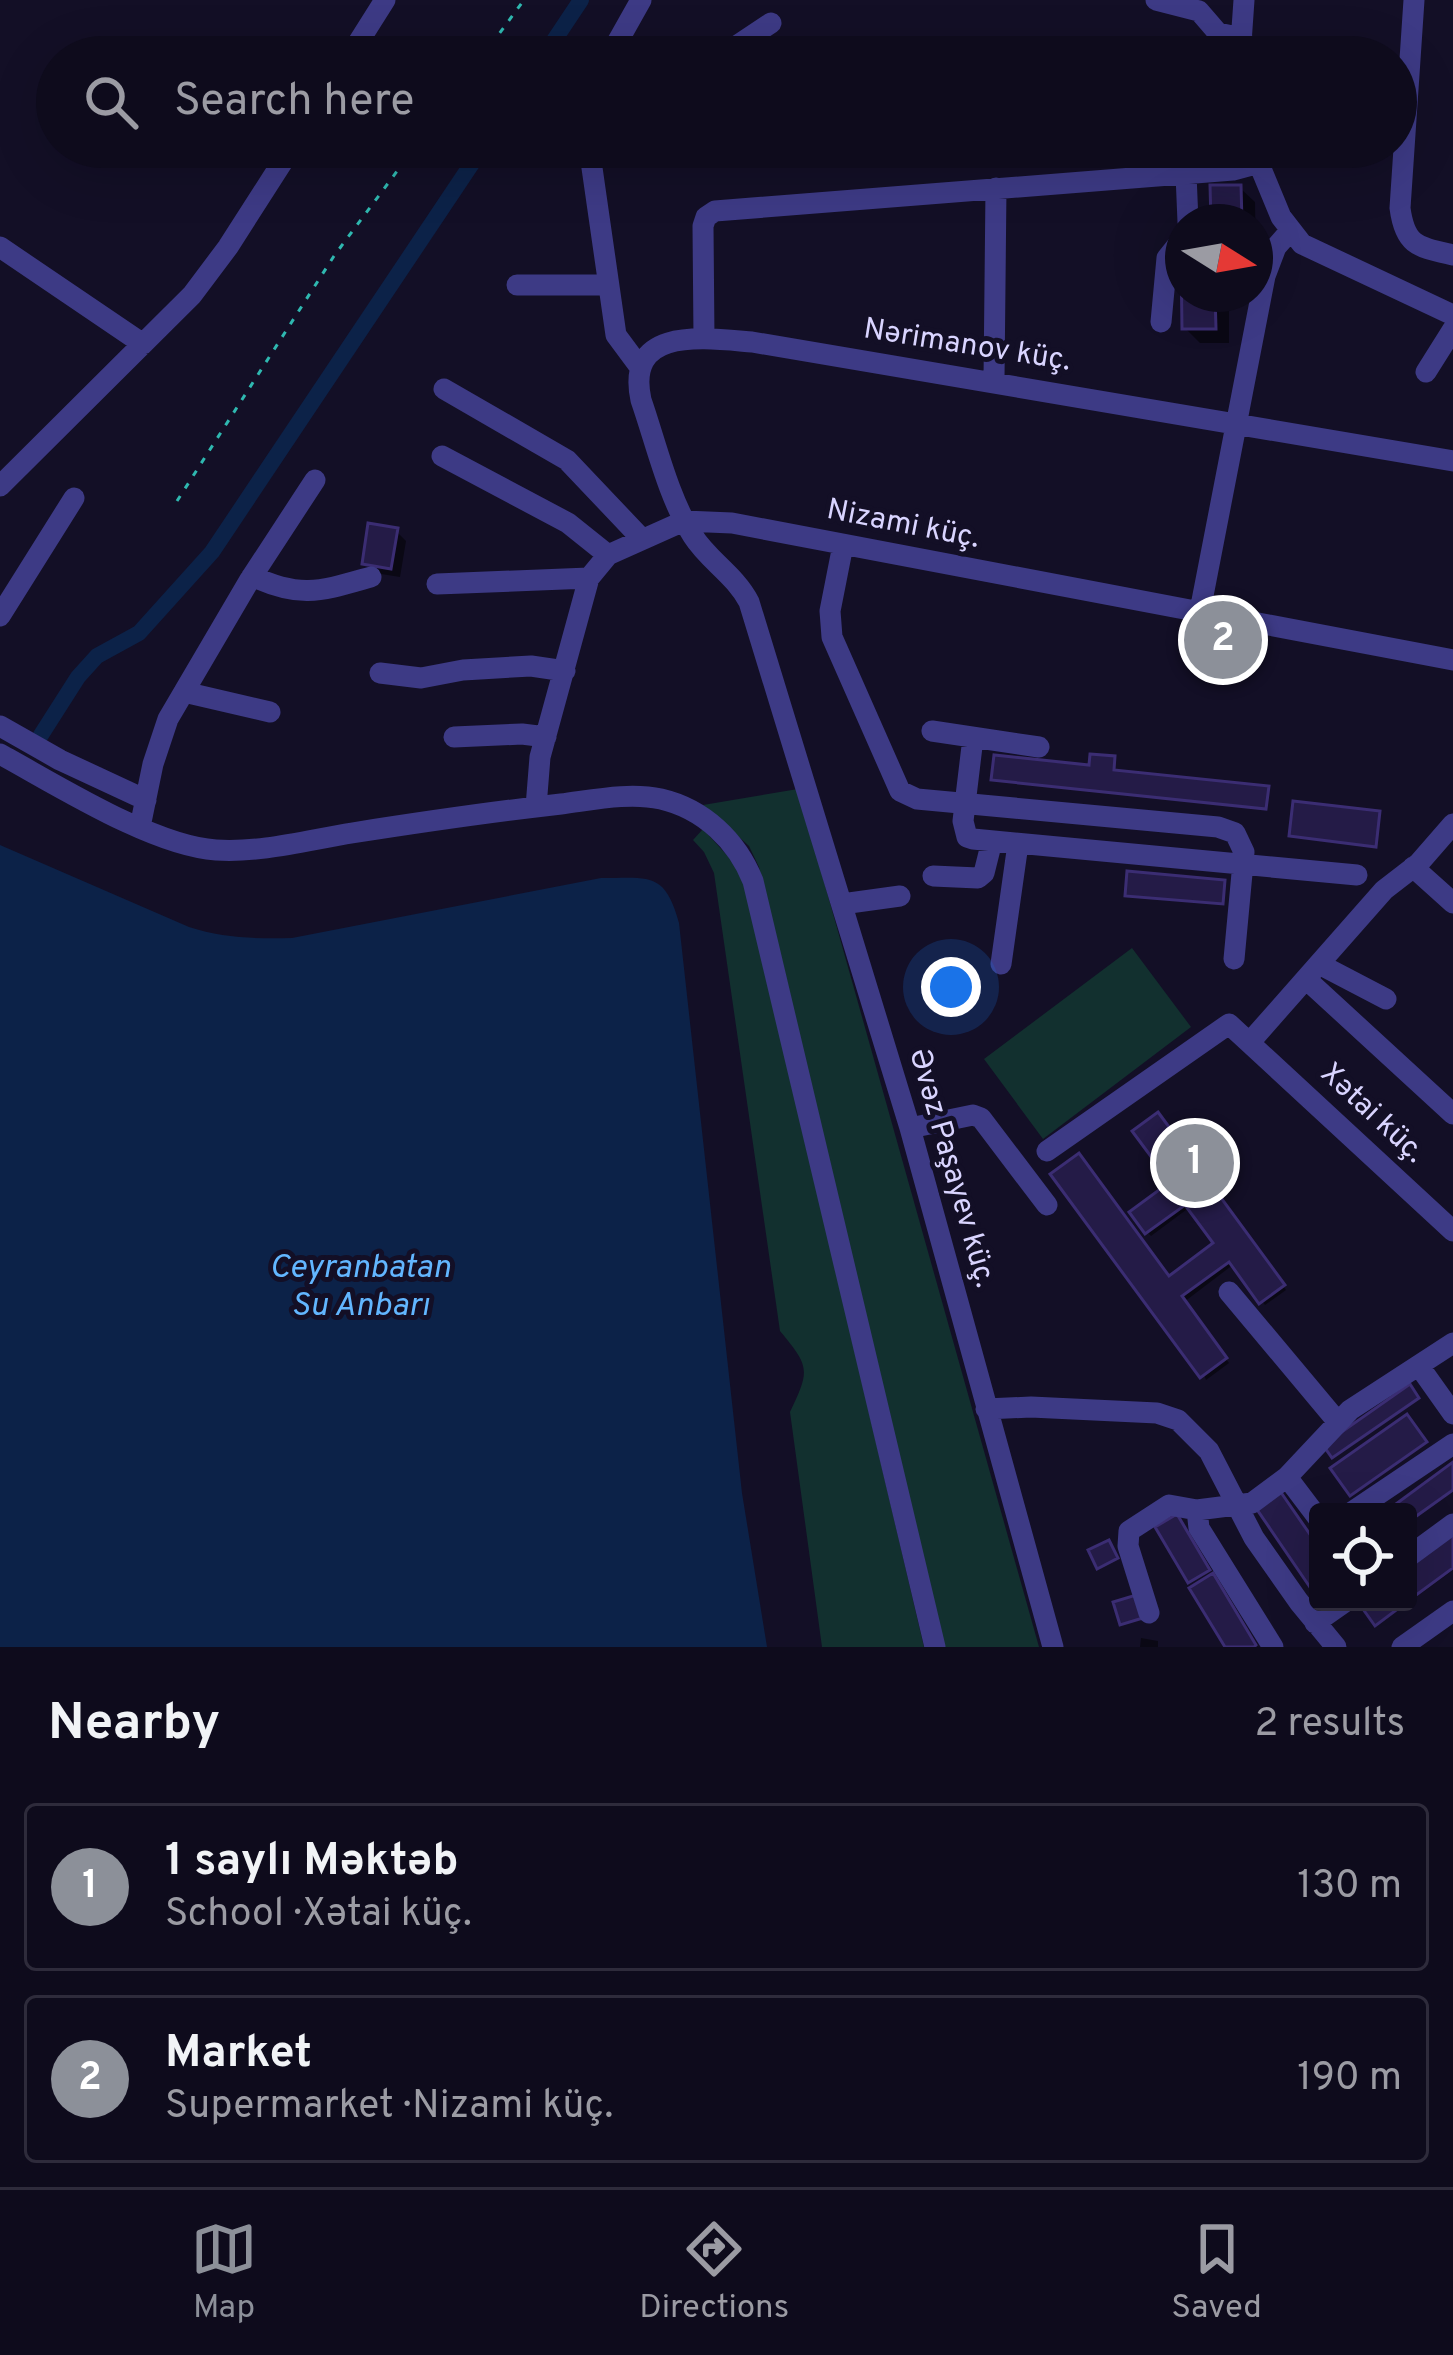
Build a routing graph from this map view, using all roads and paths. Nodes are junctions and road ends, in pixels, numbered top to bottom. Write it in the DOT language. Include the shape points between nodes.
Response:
graph roads {
  1 [pos="385,0"];
  2 [pos="524,0"];
  3 [pos="641,0"];
  4 [pos="1156,0"];
  5 [pos="1244,0"];
  6 [pos="1414,0"];
  7 [pos="771,23"];
  8 [pos="362,36"];
  9 [pos="497,36"];
  10 [pos="621,36"];
  11 [pos="752,36"];
  12 [pos="1223,36"];
  13 [pos="1242,36"];
  14 [pos="1412,36"];
  15 [pos="278,168"];
  16 [pos="399,168"];
  17 [pos="592,168"];
  18 [pos="1208,168"];
  19 [pos="1262,168"];
  20 [pos="1403,168"];
  21 [pos="1186,174"];
  22 [pos="996,188"];
  23 [pos="1187,204"];
  24 [pos="1290,231"];
  25 [pos="0,247"];
  26 [pos="1453,255"];
  27 [pos="1165,279"];
  28 [pos="517,285"];
  29 [pos="608,286"];
  30 [pos="1451,314"];
  31 [pos="1161,322"];
  32 [pos="704,338"];
  33 [pos="143,344"];
  34 [pos="639,366"];
  35 [pos="1426,372"];
  36 [pos="994,380"];
  37 [pos="444,389"];
  38 [pos="1238,422"];
  39 [pos="442,457"];
  40 [pos="1453,460"];
  41 [pos="315,480"];
  42 [pos="0,486"];
  43 [pos="74,498"];
  44 [pos="177,501"];
  45 [pos="684,521"];
  46 [pos="640,538"];
  47 [pos="843,545"];
  48 [pos="608,555"];
  49 [pos="252,576"];
  50 [pos="371,578"];
  51 [pos="589,578"];
  52 [pos="437,584"];
  53 [pos="1200,611"];
  54 [pos="0,616"];
  55 [pos="1453,660"];
  56 [pos="565,670"];
  57 [pos="380,673"];
  58 [pos="184,692"];
  59 [pos="270,712"];
  60 [pos="0,726"];
  61 [pos="932,731"];
  62 [pos="454,737"];
  63 [pos="546,737"];
  64 [pos="974,738"];
  65 [pos="1039,747"];
  66 [pos="0,754"];
  67 [pos="146,800"];
  68 [pos="964,803"];
  69 [pos="536,807"];
  70 [pos="1453,824"];
  71 [pos="140,827"];
  72 [pos="992,841"];
  73 [pos="1018,844"];
  74 [pos="1243,867"];
  75 [pos="1413,867"];
  76 [pos="1358,875"];
  77 [pos="933,876"];
  78 [pos="900,896"];
  79 [pos="1453,903"];
  80 [pos="842,904"];
  81 [pos="1234,959"];
  82 [pos="1001,964"];
  83 [pos="1313,972"];
  84 [pos="1386,999"];
  85 [pos="1250,1042"];
  86 [pos="1453,1114"];
  87 [pos="910,1127"];
  88 [pos="1046,1151"];
  89 [pos="1047,1205"];
  90 [pos="1453,1231"];
  91 [pos="1229,1292"];
  92 [pos="1453,1342"];
  93 [pos="1419,1366"];
  94 [pos="986,1409"];
  95 [pos="1453,1414"];
  96 [pos="1337,1420"];
  97 [pos="1453,1444"];
  98 [pos="1287,1477"];
  99 [pos="1365,1503"];
  100 [pos="1309,1505"];
  101 [pos="1235,1508"];
  102 [pos="1197,1510"];
  103 [pos="1453,1524"];
  104 [pos="1417,1550"];
  105 [pos="1332,1611"];
  106 [pos="1453,1611"];
  107 [pos="1149,1613"];
  108 [pos="1315,1623"];
  109 [pos="935,1647"];
  110 [pos="1053,1647"];
  111 [pos="1273,1647"];
  112 [pos="1336,1647"];
  113 [pos="1402,1647"];
  1 -- 8 [label="street"];
  2 -- 9 [label="path"];
  3 -- 10 [label="street"];
  4 -- 12 [label="street" via="1199,11"];
  5 -- 13 [label="street"];
  6 -- 14 [label="street"];
  7 -- 11 [label="street"];
  15 -- 33 [label="street" via="211,272"];
  16 -- 44 [label="path"];
  17 -- 29 [label="street"];
  18 -- 21 [label="street"];
  19 -- 24 [label="street"];
  20 -- 26 [label="street" via="1400,208 1409,240"];
  21 -- 22 [label="street"];
  21 -- 23 [label="street"];
  22 -- 32 [label="street" via="715,211 703,226"];
  22 -- 36 [label="street"];
  24 -- 30 [label="street"];
  24 -- 38 [label="street" via="1265,276"];
  25 -- 33 [label="street"];
  27 -- 31 [label="street"];
  28 -- 29 [label="street"];
  29 -- 34 [label="street" via="616,335"];
  30 -- 35 [label="street"];
  32 -- 34 [label="street, Nərimanov küç." via="661,346"];
  32 -- 36 [label="street, Nərimanov küç."];
  33 -- 42 [label="street"];
  34 -- 45 [label="street" via="641,400"];
  36 -- 38 [label="street, Nərimanov küç."];
  37 -- 46 [label="street" via="567,460"];
  38 -- 40 [label="street, Nərimanov küç."];
  38 -- 53 [label="street"];
  39 -- 48 [label="street" via="568,523"];
  41 -- 49 [label="street"];
  43 -- 54 [label="street"];
  45 -- 46 [label="street, Nizami küç."];
  45 -- 47 [label="street, Nizami küç."];
  45 -- 80 [label="street, Əvəz Paşayev küç." via="749,602"];
  46 -- 48 [label="street, Nizami küç."];
  47 -- 53 [label="street, Nizami küç."];
  47 -- 68 [label="street" via="832,637 896,784 916,799"];
  48 -- 51 [label="street, Nizami küç."];
  49 -- 50 [label="street" via="299,593"];
  49 -- 58 [label="street"];
  51 -- 52 [label="street"];
  51 -- 56 [label="street, Nizami küç."];
  53 -- 55 [label="street, Nizami küç."];
  56 -- 57 [label="street"];
  56 -- 63 [label="street, Nizami küç."];
  58 -- 59 [label="street"];
  58 -- 67 [label="street" via="160,740"];
  60 -- 67 [label="street"];
  61 -- 64 [label="street"];
  62 -- 63 [label="street"];
  63 -- 69 [label="street, Nizami küç."];
  64 -- 65 [label="street"];
  64 -- 68 [label="street"];
  66 -- 71 [label="street"];
  67 -- 71 [label="street"];
  68 -- 72 [label="street" via="967,837"];
  68 -- 74 [label="street" via="1218,827 1240,840"];
  69 -- 71 [label="street" via="234,851 187,846"];
  69 -- 109 [label="street" via="659,799 706,820 746,864"];
  70 -- 75 [label="street"];
  72 -- 73 [label="street"];
  72 -- 77 [label="street" via="978,878"];
  73 -- 74 [label="street"];
  73 -- 82 [label="street"];
  74 -- 76 [label="street"];
  74 -- 81 [label="street"];
  75 -- 79 [label="street"];
  75 -- 83 [label="street"];
  78 -- 80 [label="street"];
  80 -- 87 [label="street, Əvəz Paşayev küç."];
  83 -- 84 [label="street"];
  83 -- 85 [label="street"];
  83 -- 86 [label="street"];
  85 -- 88 [label="street" via="1236,1027 1220,1026"];
  85 -- 90 [label="street, Xətai küç."];
  87 -- 89 [label="street" via="981,1118"];
  87 -- 94 [label="street, Əvəz Paşayev küç."];
  91 -- 96 [label="street"];
  92 -- 93 [label="street"];
  93 -- 95 [label="street"];
  93 -- 96 [label="street"];
  94 -- 101 [label="street" via="1169,1415 1209,1451"];
  94 -- 110 [label="street, Əvəz Paşayev küç."];
  96 -- 98 [label="street"];
  97 -- 99 [label="street"];
  98 -- 100 [label="street"];
  98 -- 101 [label="street"];
  101 -- 102 [label="street"];
  101 -- 108 [label="street"];
  102 -- 107 [label="street" via="1168,1505 1129,1532"];
  102 -- 111 [label="street" via="1198,1528"];
  103 -- 104 [label="street"];
  105 -- 108 [label="street"];
  106 -- 113 [label="street"];
  108 -- 112 [label="street"];
}
